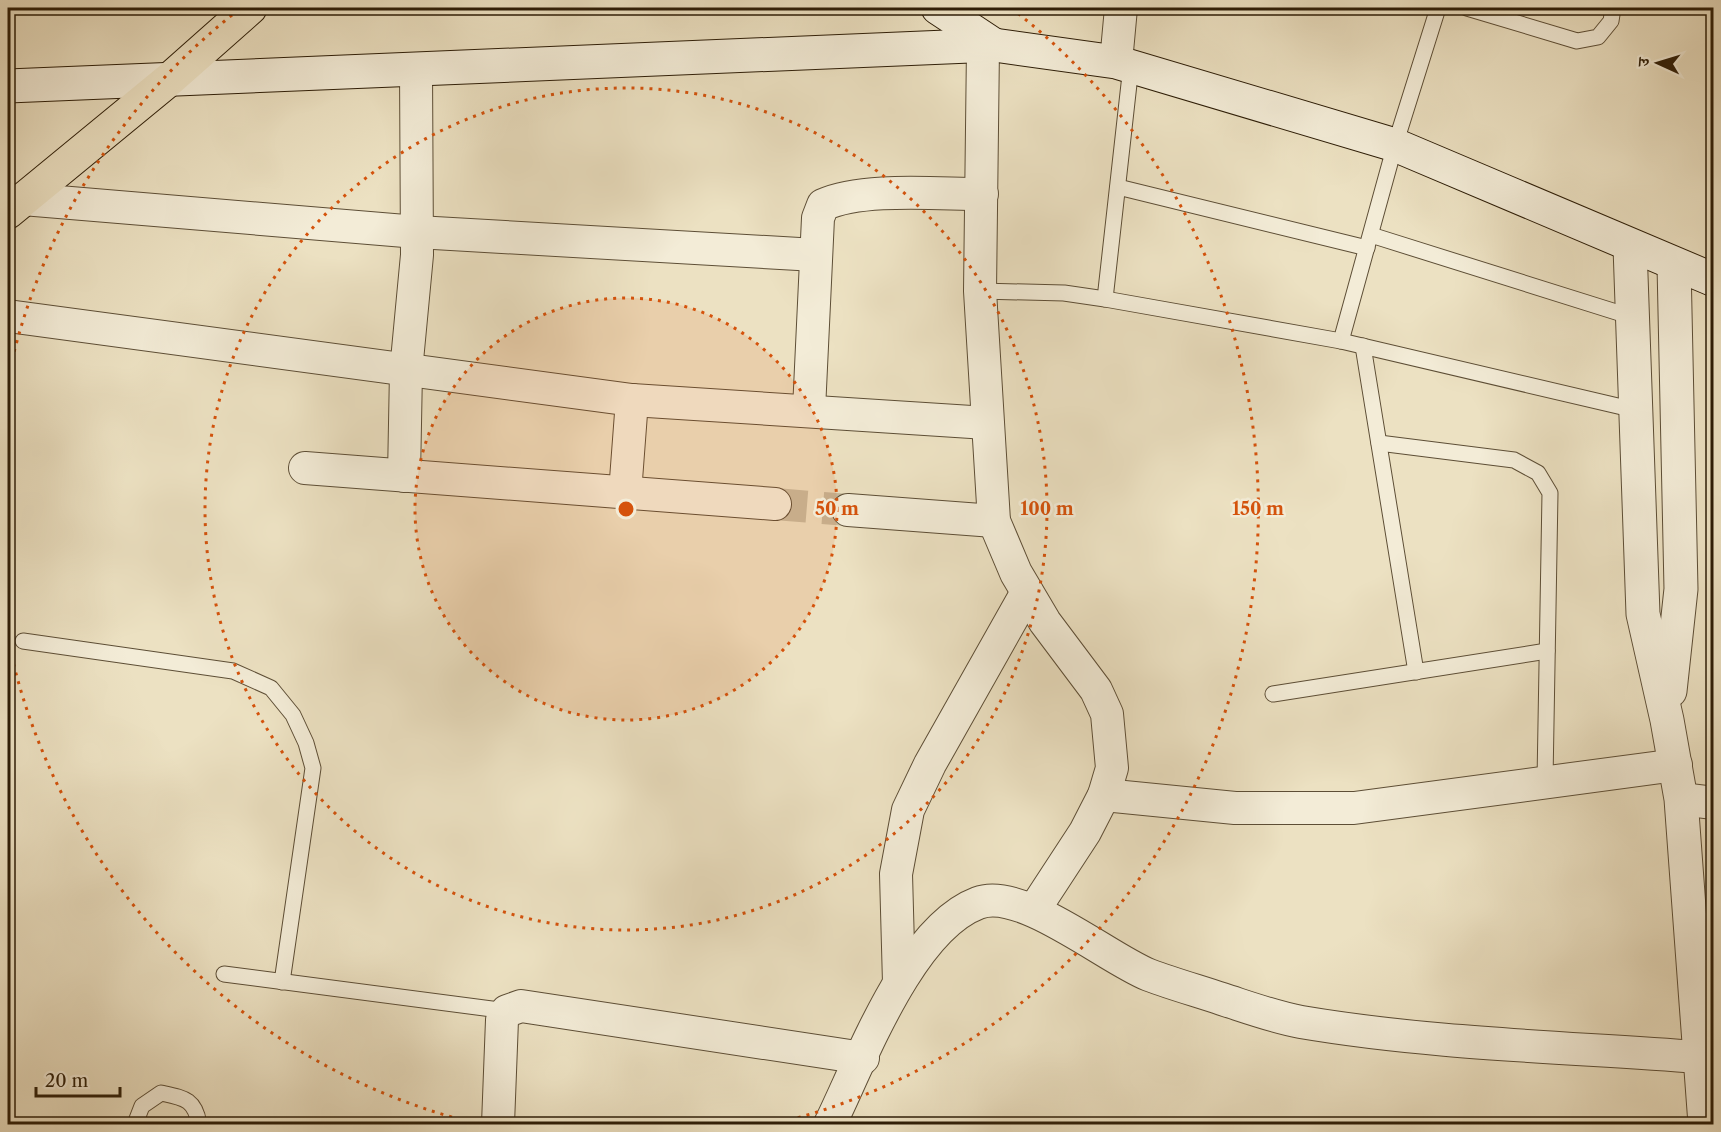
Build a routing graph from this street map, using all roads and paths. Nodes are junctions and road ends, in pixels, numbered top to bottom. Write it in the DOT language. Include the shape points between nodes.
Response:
graph roads {
  1 [pos="250,8"];
  2 [pos="1121,8"];
  3 [pos="1438,8"];
  4 [pos="1467,8"];
  5 [pos="1613,8"];
  6 [pos="950,11"];
  7 [pos="989,46"];
  8 [pos="1124,64"];
  9 [pos="416,69"];
  10 [pos="171,78"];
  11 [pos="8,86"];
  12 [pos="1395,145"];
  13 [pos="1118,187"];
  14 [pos="982,194"];
  15 [pos="15,205"];
  16 [pos="417,232"];
  17 [pos="1369,242"];
  18 [pos="1630,247"];
  19 [pos="816,255"];
  20 [pos="1674,265"];
  21 [pos="1713,280"];
  22 [pos="980,291"];
  23 [pos="1105,299"];
  24 [pos="8,316"];
  25 [pos="1632,317"];
  26 [pos="1341,341"];
  27 [pos="1363,346"];
  28 [pos="406,371"];
  29 [pos="632,400"];
  30 [pos="809,410"];
  31 [pos="1635,410"];
  32 [pos="987,423"];
  33 [pos="1379,443"];
  34 [pos="305,468"];
  35 [pos="404,476"];
  36 [pos="625,493"];
  37 [pos="775,504"];
  38 [pos="848,510"];
  39 [pos="994,521"];
  40 [pos="1027,592"];
  41 [pos="23,641"];
  42 [pos="1547,651"];
  43 [pos="1416,672"];
  44 [pos="1273,694"];
  45 [pos="1667,720"];
  46 [pos="1676,765"];
  47 [pos="1545,781"];
  48 [pos="1104,795"];
  49 [pos="1681,800"];
  50 [pos="1713,803"];
  51 [pos="1034,910"];
  52 [pos="224,974"];
  53 [pos="282,982"];
  54 [pos="899,983"];
  55 [pos="507,1011"];
  56 [pos="1698,1057"];
  57 [pos="863,1058"];
  58 [pos="135,1125"];
  59 [pos="199,1125"];
  60 [pos="498,1125"];
  61 [pos="830,1125"];
  62 [pos="1705,1125"];
  1 -- 10 [label="highway"];
  2 -- 8 [label="street"];
  3 -- 12 [label="lane"];
  4 -- 5 [label="lane" via="1576,41 1598,37 1611,21"];
  6 -- 7 [label="main road"];
  7 -- 8 [label="main road"];
  7 -- 9 [label="main road"];
  7 -- 14 [label="street"];
  8 -- 12 [label="main road"];
  8 -- 13 [label="lane"];
  9 -- 10 [label="main road"];
  9 -- 16 [label="street"];
  10 -- 11 [label="main road"];
  10 -- 15 [label="highway"];
  12 -- 17 [label="lane"];
  12 -- 18 [label="main road"];
  13 -- 17 [label="lane"];
  13 -- 23 [label="lane"];
  14 -- 19 [label="street" via="838,198 823,205 818,218"];
  14 -- 22 [label="street"];
  15 -- 16 [label="street"];
  16 -- 19 [label="street"];
  16 -- 28 [label="street"];
  17 -- 25 [label="lane"];
  17 -- 26 [label="lane"];
  18 -- 20 [label="main road"];
  18 -- 25 [label="main road"];
  19 -- 30 [label="street"];
  20 -- 21 [label="main road"];
  20 -- 45 [label="main road" via="1681,589"];
  22 -- 23 [label="lane" via="1064,293"];
  22 -- 32 [label="street"];
  23 -- 26 [label="lane"];
  24 -- 28 [label="street"];
  25 -- 31 [label="main road"];
  26 -- 27 [label="lane"];
  27 -- 31 [label="lane"];
  27 -- 33 [label="lane"];
  28 -- 29 [label="street"];
  28 -- 35 [label="street"];
  29 -- 30 [label="street"];
  29 -- 36 [label="street"];
  30 -- 32 [label="street"];
  31 -- 45 [label="main road" via="1644,614"];
  32 -- 39 [label="street"];
  33 -- 42 [label="lane" via="1514,460 1538,473 1550,494"];
  33 -- 43 [label="lane"];
  34 -- 35 [label="street"];
  35 -- 36 [label="street"];
  36 -- 37 [label="street"];
  38 -- 39 [label="street"];
  39 -- 40 [label="street"];
  40 -- 48 [label="street" via="1096,690 1107,714 1113,768"];
  40 -- 54 [label="street" via="930,764 909,810 896,874"];
  41 -- 53 [label="lane" via="233,671 270,688 293,715 313,768"];
  42 -- 43 [label="lane"];
  42 -- 47 [label="lane"];
  43 -- 44 [label="lane"];
  45 -- 46 [label="main road"];
  46 -- 47 [label="street"];
  46 -- 49 [label="main road"];
  47 -- 48 [label="street" via="1354,808 1234,808"];
  48 -- 51 [label="street" via="1085,832"];
  49 -- 50 [label="street"];
  49 -- 56 [label="main road"];
  51 -- 54 [label="street" via="1004,902 980,902 953,917 924,947"];
  51 -- 56 [label="street" via="1147,974 1298,1022 1410,1036"];
  52 -- 53 [label="lane"];
  53 -- 55 [label="lane"];
  54 -- 57 [label="street"];
  55 -- 57 [label="street" via="530,1005"];
  55 -- 60 [label="street" via="502,1020"];
  56 -- 62 [label="main road"];
  57 -- 61 [label="street"];
  58 -- 59 [label="lane" via="142,1106 161,1093 185,1098 197,1110"];
}
